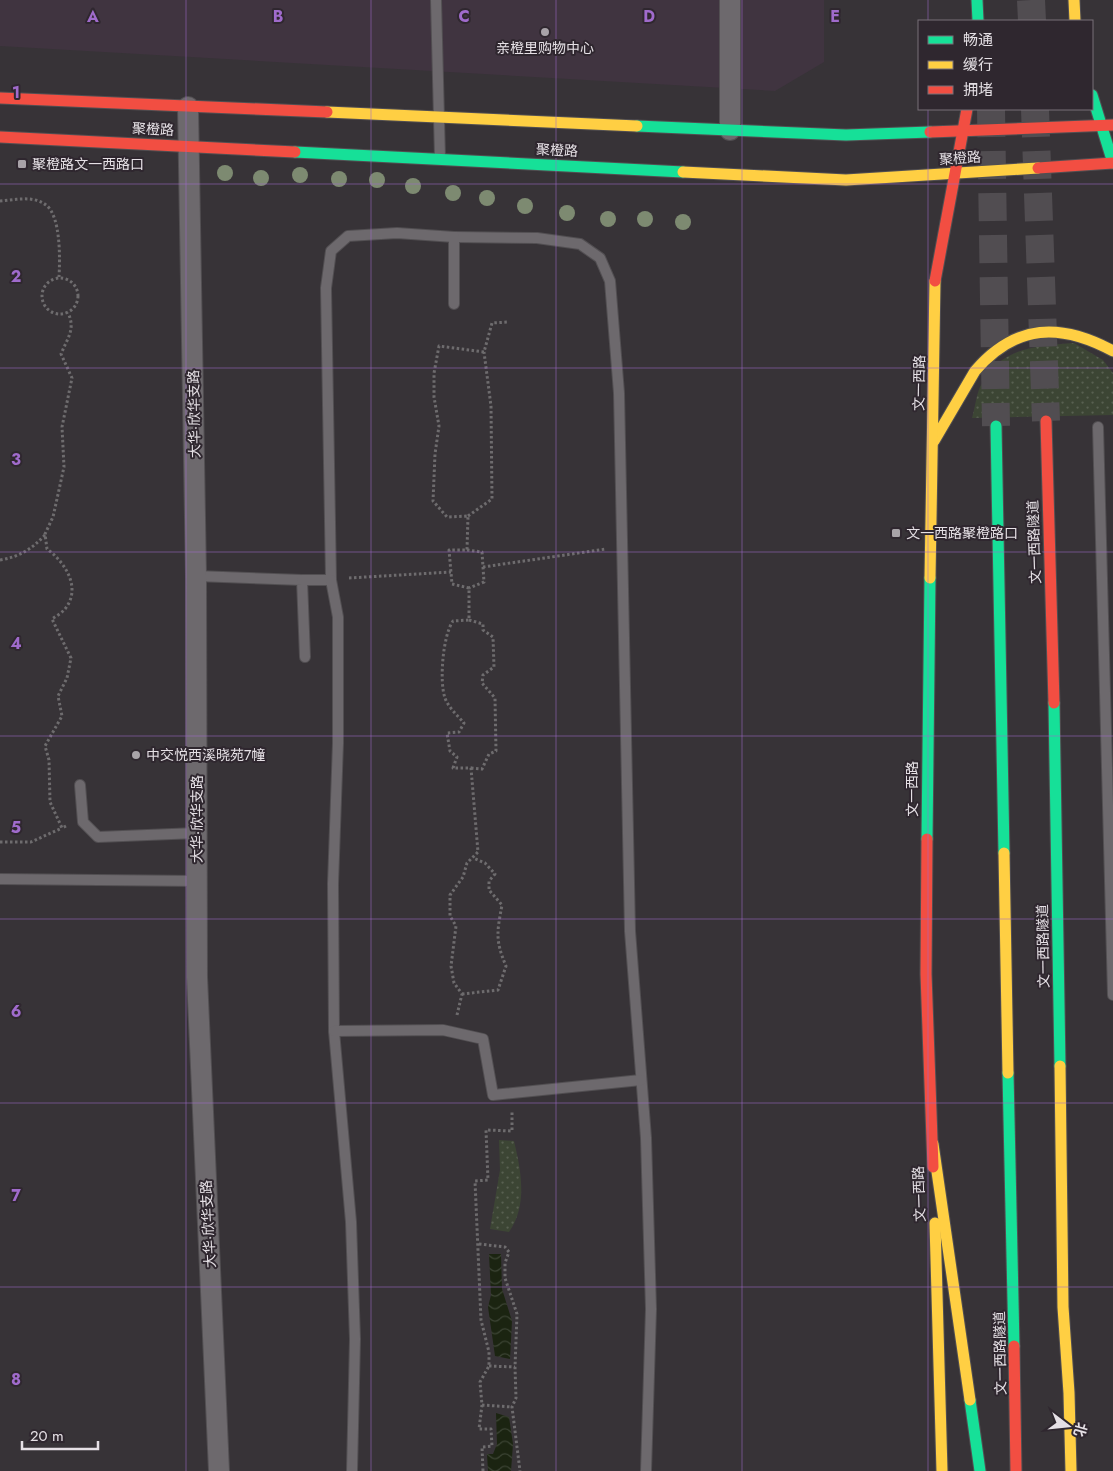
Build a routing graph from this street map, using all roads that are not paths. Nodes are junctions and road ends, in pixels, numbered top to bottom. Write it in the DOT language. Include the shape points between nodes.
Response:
graph roads {
  1 [pos="436,0"];
  2 [pos="730,0"];
  3 [pos="977,0"];
  4 [pos="1074,0"];
  5 [pos="978,20"];
  6 [pos="1075,20"];
  7 [pos="1093,97"];
  8 [pos="0,98"];
  9 [pos="188,106"];
  10 [pos="967,110"];
  11 [pos="439,117"];
  12 [pos="1107,125"];
  13 [pos="730,130"];
  14 [pos="963,130"];
  15 [pos="0,137"];
  16 [pos="189,145"];
  17 [pos="440,159"];
  18 [pos="1113,163"];
  19 [pos="955,173"];
  20 [pos="454,237"];
  21 [pos="454,304"];
  22 [pos="1113,351"];
  23 [pos="1046,421"];
  24 [pos="996,426"];
  25 [pos="1098,427"];
  26 [pos="932,444"];
  27 [pos="196,576"];
  28 [pos="302,580"];
  29 [pos="331,580"];
  30 [pos="305,657"];
  31 [pos="80,785"];
  32 [pos="197,833"];
  33 [pos="0,879"];
  34 [pos="197,881"];
  35 [pos="1113,995"];
  36 [pos="334,1031"];
  37 [pos="641,1080"];
  38 [pos="933,1144"];
  39 [pos="1069,1393"];
  40 [pos="1083,1461"];
  41 [pos="219,1471"];
  42 [pos="352,1471"];
  43 [pos="646,1471"];
  44 [pos="942,1471"];
  45 [pos="980,1471"];
  46 [pos="1016,1471"];
  47 [pos="1071,1471"];
  1 -- 11 [label="lane"];
  2 -- 13 [label="street"];
  3 -- 5 [label="main road"];
  4 -- 6 [label="main road"];
  7 -- 12 [label="main road"];
  8 -- 9 [label="main road, 聚橙路"];
  9 -- 11 [label="main road, 聚橙路"];
  9 -- 16 [label="street, 大华·欣华支路"];
  10 -- 14 [label="main road, 文一西路"];
  11 -- 13 [label="main road, 聚橙路"];
  11 -- 17 [label="lane"];
  12 -- 14 [label="main road, 聚橙路"];
  12 -- 18 [label="main road"];
  13 -- 14 [label="main road, 聚橙路" via="846,135"];
  14 -- 19 [label="main road, 文一西路"];
  15 -- 16 [label="main road, 聚橙路"];
  16 -- 17 [label="main road, 聚橙路"];
  16 -- 27 [label="street, 大华·欣华支路"];
  17 -- 19 [label="main road, 聚橙路" via="846,180"];
  18 -- 19 [label="main road, 聚橙路"];
  19 -- 26 [label="main road, 文一西路" via="936,282"];
  20 -- 21 [label="lane"];
  20 -- 29 [label="lane" via="397,233 348,236 331,250 326,288"];
  20 -- 37 [label="lane" via="537,238 580,244 600,258 610,281 619,393 630,932"];
  22 -- 26 [label="main road" via="1092,339 1066,332 1032,334 1009,343 990,355 975,371"];
  23 -- 39 [label="main road, 文一西路隧道" via="1057,814 1062,1307"];
  24 -- 46 [label="main road, 文一西路隧道"];
  25 -- 35 [label="lane"];
  26 -- 38 [label="main road, 文一西路" via="926,974"];
  27 -- 28 [label="lane"];
  27 -- 32 [label="street, 大华·欣华支路"];
  28 -- 29 [label="lane"];
  28 -- 30 [label="lane"];
  29 -- 36 [label="lane" via="338,617"];
  31 -- 32 [label="lane" via="83,822 98,837"];
  32 -- 34 [label="street, 大华·欣华支路"];
  33 -- 34 [label="lane"];
  34 -- 41 [label="street, 大华·欣华支路" via="197,976"];
  36 -- 37 [label="lane" via="452,1032 483,1039 493,1095"];
  36 -- 42 [label="lane" via="351,1222 355,1339"];
  37 -- 43 [label="lane" via="651,1309"];
  38 -- 44 [label="main road, 文一西路"];
  38 -- 45 [label="main road"];
  39 -- 40 [label="main road"];
  39 -- 47 [label="main road, 文一西路隧道"];
}
